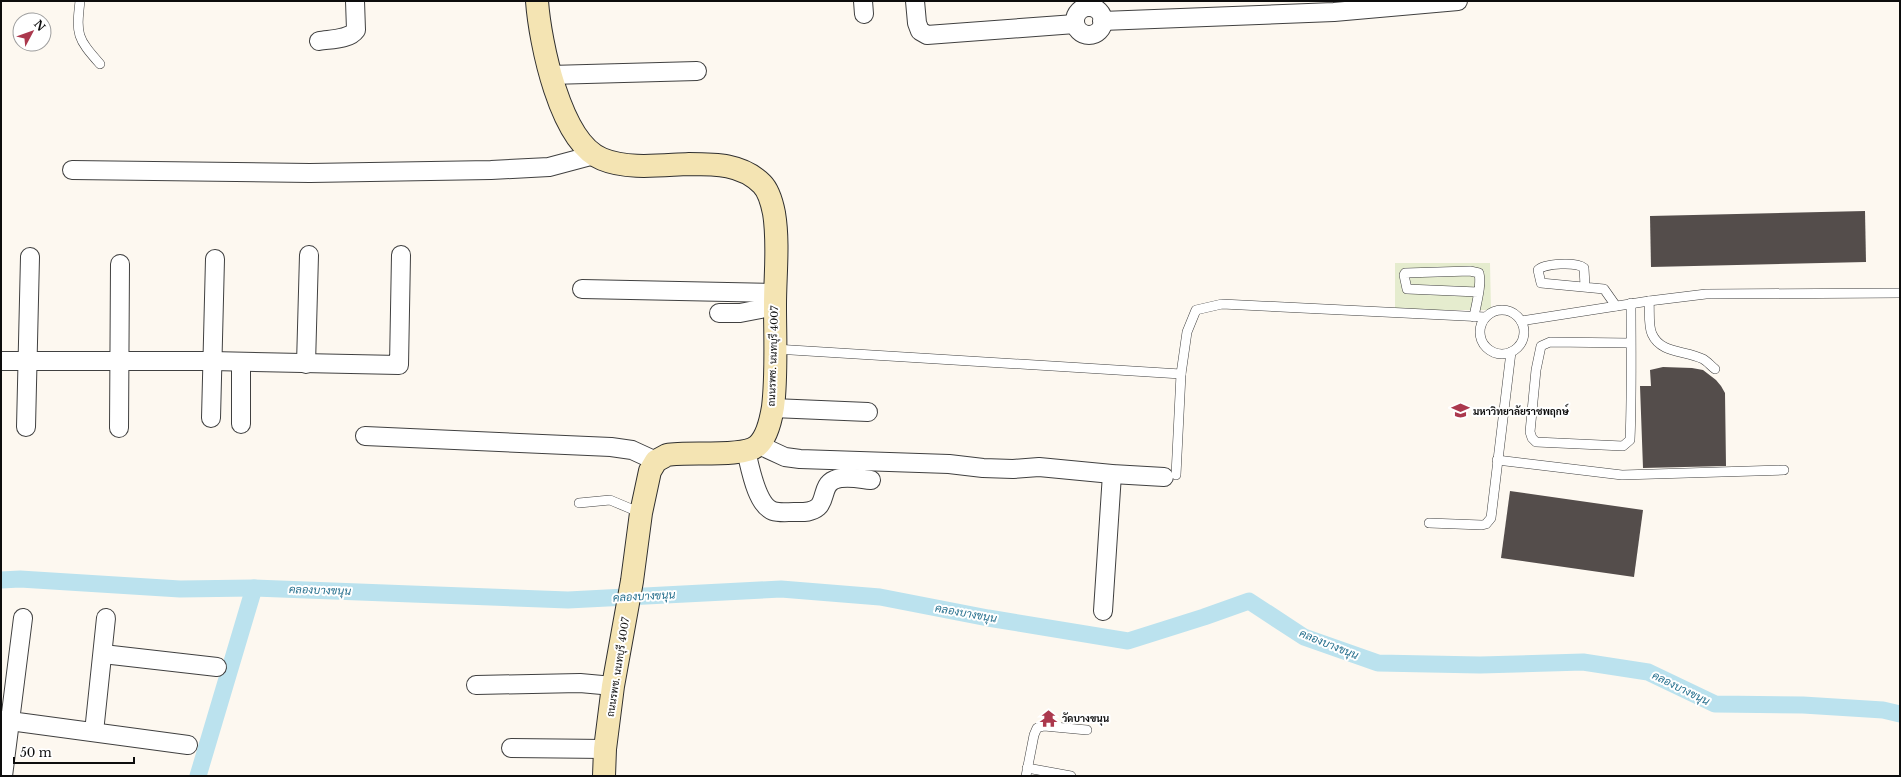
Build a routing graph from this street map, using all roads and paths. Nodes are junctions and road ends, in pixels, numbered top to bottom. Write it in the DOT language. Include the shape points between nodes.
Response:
graph roads {
  1 [pos="80,1"];
  2 [pos="355,1"];
  3 [pos="537,1"];
  4 [pos="915,1"];
  5 [pos="1448,1"];
  6 [pos="1317,7"];
  7 [pos="1205,9"];
  8 [pos="1097,10"];
  9 [pos="319,41"];
  10 [pos="100,64"];
  11 [pos="697,71"];
  12 [pos="550,75"];
  13 [pos="594,155"];
  14 [pos="72,170"];
  15 [pos="401,255"];
  16 [pos="309,256"];
  17 [pos="30,257"];
  18 [pos="215,259"];
  19 [pos="120,264"];
  20 [pos="1585,286"];
  21 [pos="582,289"];
  22 [pos="1478,292"];
  23 [pos="1900,293"];
  24 [pos="775,299"];
  25 [pos="1649,300"];
  26 [pos="1631,303"];
  27 [pos="1616,306"];
  28 [pos="720,313"];
  29 [pos="1474,317"];
  30 [pos="1485,317"];
  31 [pos="1521,321"];
  32 [pos="1631,343"];
  33 [pos="775,349"];
  34 [pos="1511,352"];
  35 [pos="1,361"];
  36 [pos="28,361"];
  37 [pos="119,361"];
  38 [pos="212,361"];
  39 [pos="241,363"];
  40 [pos="306,364"];
  41 [pos="1714,369"];
  42 [pos="1181,374"];
  43 [pos="773,408"];
  44 [pos="868,412"];
  45 [pos="211,418"];
  46 [pos="241,424"];
  47 [pos="26,427"];
  48 [pos="119,428"];
  49 [pos="365,436"];
  50 [pos="752,448"];
  51 [pos="1497,460"];
  52 [pos="656,461"];
  53 [pos="1784,470"];
  54 [pos="1112,474"];
  55 [pos="1170,476"];
  56 [pos="871,480"];
  57 [pos="578,502"];
  58 [pos="641,513"];
  59 [pos="1429,523"];
  60 [pos="1103,611"];
  61 [pos="23,618"];
  62 [pos="106,618"];
  63 [pos="103,654"];
  64 [pos="217,667"];
  65 [pos="476,685"];
  66 [pos="613,686"];
  67 [pos="6,721"];
  68 [pos="1087,730"];
  69 [pos="94,732"];
  70 [pos="188,745"];
  71 [pos="511,748"];
  72 [pos="605,750"];
  73 [pos="1026,772"];
  74 [pos="3,776"];
  75 [pos="604,776"];
  76 [pos="1071,776"];
  1 -- 10 [label="lane" via="77,27 80,39"];
  2 -- 9 [label="street" via="354,33"];
  3 -- 12 [label="street, ถนนรพช. นนทบุรี 4007" via="540,31"];
  4 -- 8 [label="street" via="917,23 920,31 926,35 1075,24 1078,30 1089,35 1100,30"];
  5 -- 6 [label="street"];
  6 -- 7 [label="street"];
  7 -- 8 [label="street"];
  11 -- 12 [label="street"];
  12 -- 13 [label="street, ถนนรพช. นนทบุรี 4007" via="569,122 579,139"];
  13 -- 14 [label="street" via="549,167 491,170 310,173"];
  13 -- 24 [label="street, ถนนรพช. นนทบุรี 4007" via="624,164 726,165 752,175 764,186 774,214"];
  15 -- 40 [label="street" via="399,365"];
  16 -- 40 [label="street"];
  17 -- 36 [label="street"];
  18 -- 38 [label="street"];
  19 -- 37 [label="street"];
  20 -- 20 [label="lane" via="1541,283 1538,270 1551,265 1578,264 1584,268"];
  20 -- 27 [label="lane" via="1606,290"];
  21 -- 24 [label="street"];
  22 -- 22 [label="lane" via="1480,276 1477,272 1404,274 1406,289"];
  22 -- 29 [label="lane"];
  23 -- 25 [label="lane" via="1706,294"];
  24 -- 28 [label="street" via="740,313"];
  24 -- 33 [label="street, ถนนรพช. นนทบุรี 4007"];
  25 -- 26 [label="lane"];
  25 -- 41 [label="lane" via="1651,333 1658,343 1664,348 1703,359"];
  26 -- 27 [label="lane"];
  26 -- 32 [label="lane"];
  27 -- 31 [label="lane"];
  29 -- 30 [label="lane"];
  29 -- 42 [label="lane" via="1222,304 1196,310 1187,332"];
  30 -- 31 [label="lane" via="1496,311 1508,310 1516,314"];
  30 -- 34 [label="lane" via="1480,331 1485,345 1497,353"];
  31 -- 34 [label="lane" via="1524,329 1523,338"];
  32 -- 32 [label="lane" via="1631,416 1628,443 1623,446 1536,442 1530,432 1536,370 1542,346 1550,342"];
  33 -- 42 [label="lane"];
  33 -- 43 [label="street, ถนนรพช. นนทบุรี 4007"];
  34 -- 51 [label="lane"];
  35 -- 36 [label="street"];
  36 -- 37 [label="street"];
  36 -- 47 [label="street"];
  37 -- 38 [label="street"];
  37 -- 48 [label="street"];
  38 -- 39 [label="street"];
  38 -- 45 [label="street"];
  39 -- 40 [label="street"];
  39 -- 46 [label="street"];
  42 -- 55 [label="lane"];
  43 -- 44 [label="street"];
  43 -- 50 [label="street, ถนนรพช. นนทบุรี 4007" via="766,434"];
  49 -- 52 [label="street" via="611,447 632,450"];
  50 -- 52 [label="street" via="666,455"];
  50 -- 54 [label="street" via="800,459 983,468 1039,467"];
  50 -- 56 [label="street" via="759,496 764,505 772,511 816,509 826,487 833,480"];
  51 -- 53 [label="lane" via="1622,475"];
  51 -- 59 [label="lane" via="1490,518 1486,524"];
  52 -- 58 [label="street, ถนนรพช. นนทบุรี 4007" via="650,471"];
  54 -- 55 [label="street"];
  54 -- 60 [label="street"];
  57 -- 58 [label="lane" via="610,500"];
  58 -- 66 [label="street, ถนนรพช. นนทบุรี 4007"];
  61 -- 67 [label="street"];
  62 -- 63 [label="street"];
  63 -- 64 [label="street"];
  63 -- 69 [label="street"];
  65 -- 66 [label="street" via="573,683"];
  66 -- 72 [label="street, ถนนรพช. นนทบุรี 4007"];
  67 -- 69 [label="street"];
  67 -- 74 [label="street"];
  68 -- 73 [label="lane" via="1044,726 1037,728"];
  69 -- 70 [label="street"];
  71 -- 72 [label="street"];
  72 -- 75 [label="street, ถนนรพช. นนทบุรี 4007"];
  73 -- 76 [label="lane"];
}
